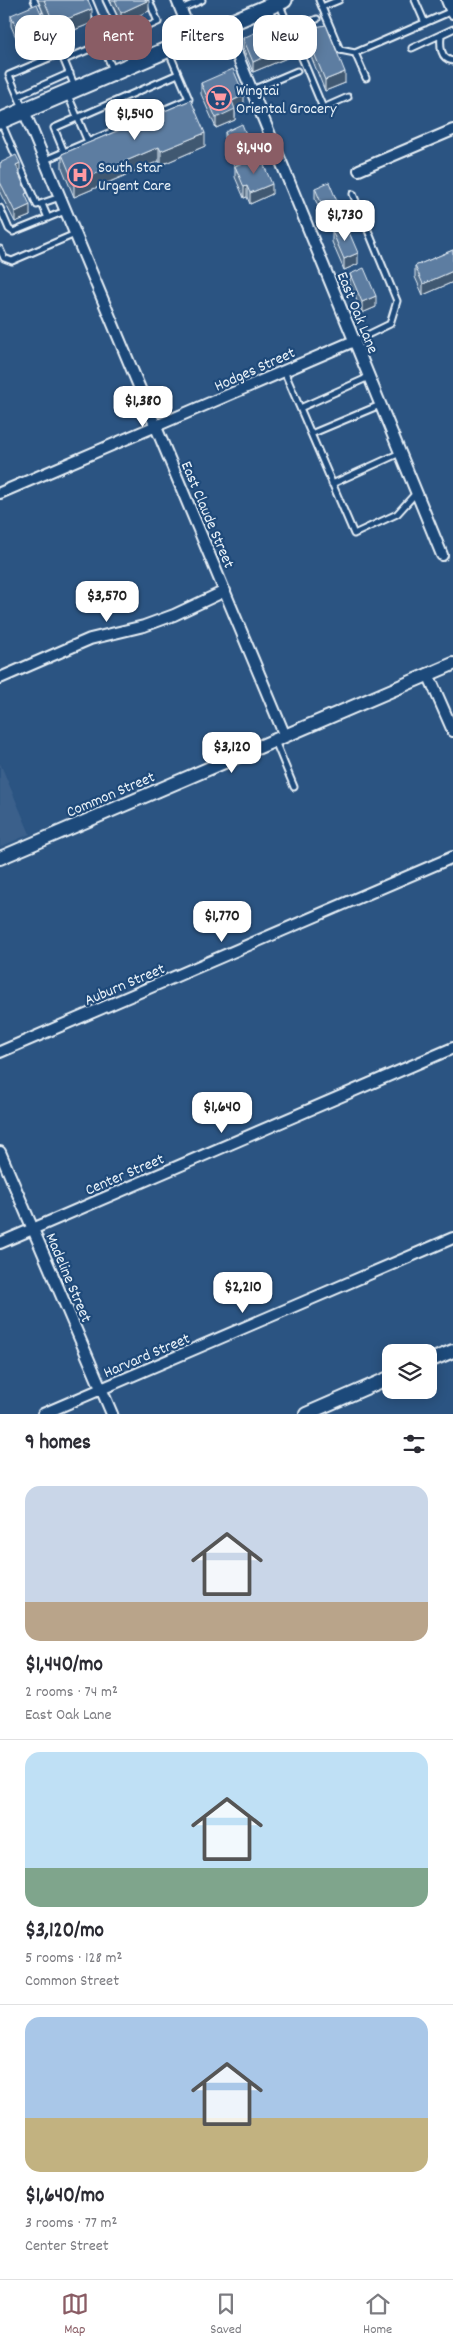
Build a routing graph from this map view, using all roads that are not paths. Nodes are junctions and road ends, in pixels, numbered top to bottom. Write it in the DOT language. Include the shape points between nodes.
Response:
graph roads {
  1 [pos="34,0"];
  2 [pos="89,0"];
  3 [pos="106,0"];
  4 [pos="148,0"];
  5 [pos="202,0"];
  6 [pos="319,0"];
  7 [pos="339,0"];
  8 [pos="415,0"];
  9 [pos="448,0"];
  10 [pos="277,3"];
  11 [pos="179,5"];
  12 [pos="322,7"];
  13 [pos="453,12"];
  14 [pos="41,15"];
  15 [pos="95,15"];
  16 [pos="113,15"];
  17 [pos="283,15"];
  18 [pos="243,18"];
  19 [pos="425,23"];
  20 [pos="152,25"];
  21 [pos="453,29"];
  22 [pos="441,35"];
  23 [pos="412,48"];
  24 [pos="162,52"];
  25 [pos="355,53"];
  26 [pos="44,60"];
  27 [pos="46,60"];
  28 [pos="64,60"];
  29 [pos="109,60"];
  30 [pos="135,60"];
  31 [pos="172,60"];
  32 [pos="242,60"];
  33 [pos="303,60"];
  34 [pos="453,61"];
  35 [pos="136,63"];
  36 [pos="34,64"];
  37 [pos="49,66"];
  38 [pos="23,69"];
  39 [pos="37,71"];
  40 [pos="298,71"];
  41 [pos="114,72"];
  42 [pos="70,74"];
  43 [pos="178,74"];
  44 [pos="26,76"];
  45 [pos="366,78"];
  46 [pos="251,90"];
  47 [pos="72,91"];
  48 [pos="18,96"];
  49 [pos="348,97"];
  50 [pos="24,111"];
  51 [pos="78,118"];
  52 [pos="0,121"];
  53 [pos="453,130"];
  54 [pos="88,142"];
  55 [pos="64,152"];
  56 [pos="45,160"];
  57 [pos="359,170"];
  58 [pos="352,194"];
  59 [pos="60,197"];
  60 [pos="42,204"];
  61 [pos="0,208"];
  62 [pos="66,210"];
  63 [pos="48,218"];
  64 [pos="76,234"];
  65 [pos="0,249"];
  66 [pos="354,341"];
  67 [pos="284,372"];
  68 [pos="369,377"];
  69 [pos="380,405"];
  70 [pos="300,408"];
  71 [pos="157,427"];
  72 [pos="312,434"];
  73 [pos="400,453"];
  74 [pos="332,484"];
  75 [pos="0,492"];
  76 [pos="416,493"];
  77 [pos="442,555"];
  78 [pos="225,591"];
  79 [pos="453,664"];
  80 [pos="428,674"];
  81 [pos="0,678"];
  82 [pos="453,731"];
  83 [pos="280,738"];
  84 [pos="294,787"];
  85 [pos="453,857"];
  86 [pos="0,858"];
  87 [pos="453,1048"];
  88 [pos="0,1052"];
  89 [pos="0,1152"];
  90 [pos="33,1229"];
  91 [pos="453,1238"];
  92 [pos="0,1243"];
  93 [pos="453,1351"];
  94 [pos="437,1358"];
  95 [pos="382,1381"];
  96 [pos="101,1389"];
  97 [pos="43,1414"];
  98 [pos="112,1414"];
  99 [pos="306,1414"];
  1 -- 14 [label="lane"];
  2 -- 15 [label="lane"];
  3 -- 16 [label="lane"];
  4 -- 20 [label="lane" via="158,22"];
  5 -- 11 [label="lane"];
  6 -- 12 [label="lane"];
  7 -- 12 [label="lane"];
  8 -- 19 [label="lane"];
  9 -- 13 [label="street"];
  10 -- 17 [label="lane"];
  10 -- 18 [label="main road"];
  12 -- 25 [label="lane" via="340,50"];
  13 -- 19 [label="lane"];
  19 -- 25 [label="lane"];
  21 -- 22 [label="lane"];
  22 -- 23 [label="lane"];
  22 -- 34 [label="lane" via="443,55"];
  24 -- 35 [label="main road"];
  25 -- 45 [label="lane"];
  26 -- 36 [label="lane"];
  27 -- 37 [label="lane"];
  28 -- 42 [label="lane"];
  29 -- 41 [label="lane"];
  30 -- 35 [label="lane"];
  31 -- 43 [label="lane"];
  32 -- 46 [label="street, East Oak Lane"];
  33 -- 49 [label="lane" via="323,108"];
  35 -- 41 [label="main road"];
  36 -- 38 [label="lane"];
  36 -- 39 [label="lane"];
  38 -- 44 [label="lane"];
  38 -- 48 [label="lane" via="9,75"];
  40 -- 46 [label="lane"];
  41 -- 47 [label="main road"];
  42 -- 47 [label="lane"];
  42 -- 48 [label="lane" via="42,83"];
  43 -- 51 [label="lane"];
  43 -- 54 [label="lane" via="189,99"];
  46 -- 66 [label="street, East Oak Lane"];
  47 -- 50 [label="main road"];
  47 -- 51 [label="lane"];
  48 -- 50 [label="lane"];
  50 -- 52 [label="main road"];
  50 -- 56 [label="street, East Claude Street"];
  51 -- 54 [label="lane"];
  51 -- 55 [label="lane" via="54,128"];
  52 -- 60 [label="lane" via="37,204"];
  53 -- 57 [label="street"];
  54 -- 55 [label="lane"];
  55 -- 56 [label="lane"];
  56 -- 59 [label="street, East Claude Street"];
  58 -- 66 [label="lane" via="398,301 390,324"];
  59 -- 60 [label="lane"];
  59 -- 62 [label="street, East Claude Street"];
  60 -- 63 [label="lane"];
  61 -- 63 [label="lane" via="12,232"];
  62 -- 63 [label="lane"];
  62 -- 64 [label="street, East Claude Street"];
  64 -- 65 [label="lane" via="12,261 4,258"];
  64 -- 71 [label="street, East Claude Street"];
  66 -- 67 [label="street, Hodges Street"];
  66 -- 68 [label="street, East Oak Lane"];
  67 -- 70 [label="lane"];
  67 -- 71 [label="street, Hodges Street"];
  68 -- 69 [label="street, East Oak Lane"];
  68 -- 70 [label="lane"];
  69 -- 72 [label="lane"];
  69 -- 73 [label="street, East Oak Lane"];
  70 -- 72 [label="lane"];
  71 -- 75 [label="street, Hodges Street"];
  71 -- 78 [label="street, East Claude Street"];
  72 -- 74 [label="lane"];
  73 -- 74 [label="lane"];
  73 -- 76 [label="street, East Oak Lane"];
  74 -- 76 [label="lane" via="354,534 397,514"];
  76 -- 77 [label="street, East Oak Lane"];
  78 -- 81 [label="street" via="174,615 90,639"];
  78 -- 83 [label="street, East Claude Street"];
  79 -- 80 [label="street, Common Street"];
  80 -- 82 [label="street"];
  80 -- 83 [label="street, Common Street"];
  83 -- 84 [label="lane"];
  83 -- 86 [label="street, Common Street"];
  85 -- 88 [label="street, Auburn Street"];
  87 -- 90 [label="street, Center Street"];
  89 -- 90 [label="street, Madeline Street"];
  90 -- 92 [label="street, Center Street"];
  90 -- 96 [label="street, Madeline Street"];
  91 -- 96 [label="street, Harvard Street"];
  93 -- 94 [label="street"];
  95 -- 99 [label="street"];
  96 -- 97 [label="street, Harvard Street"];
  96 -- 98 [label="street, Madeline Street"];
}
